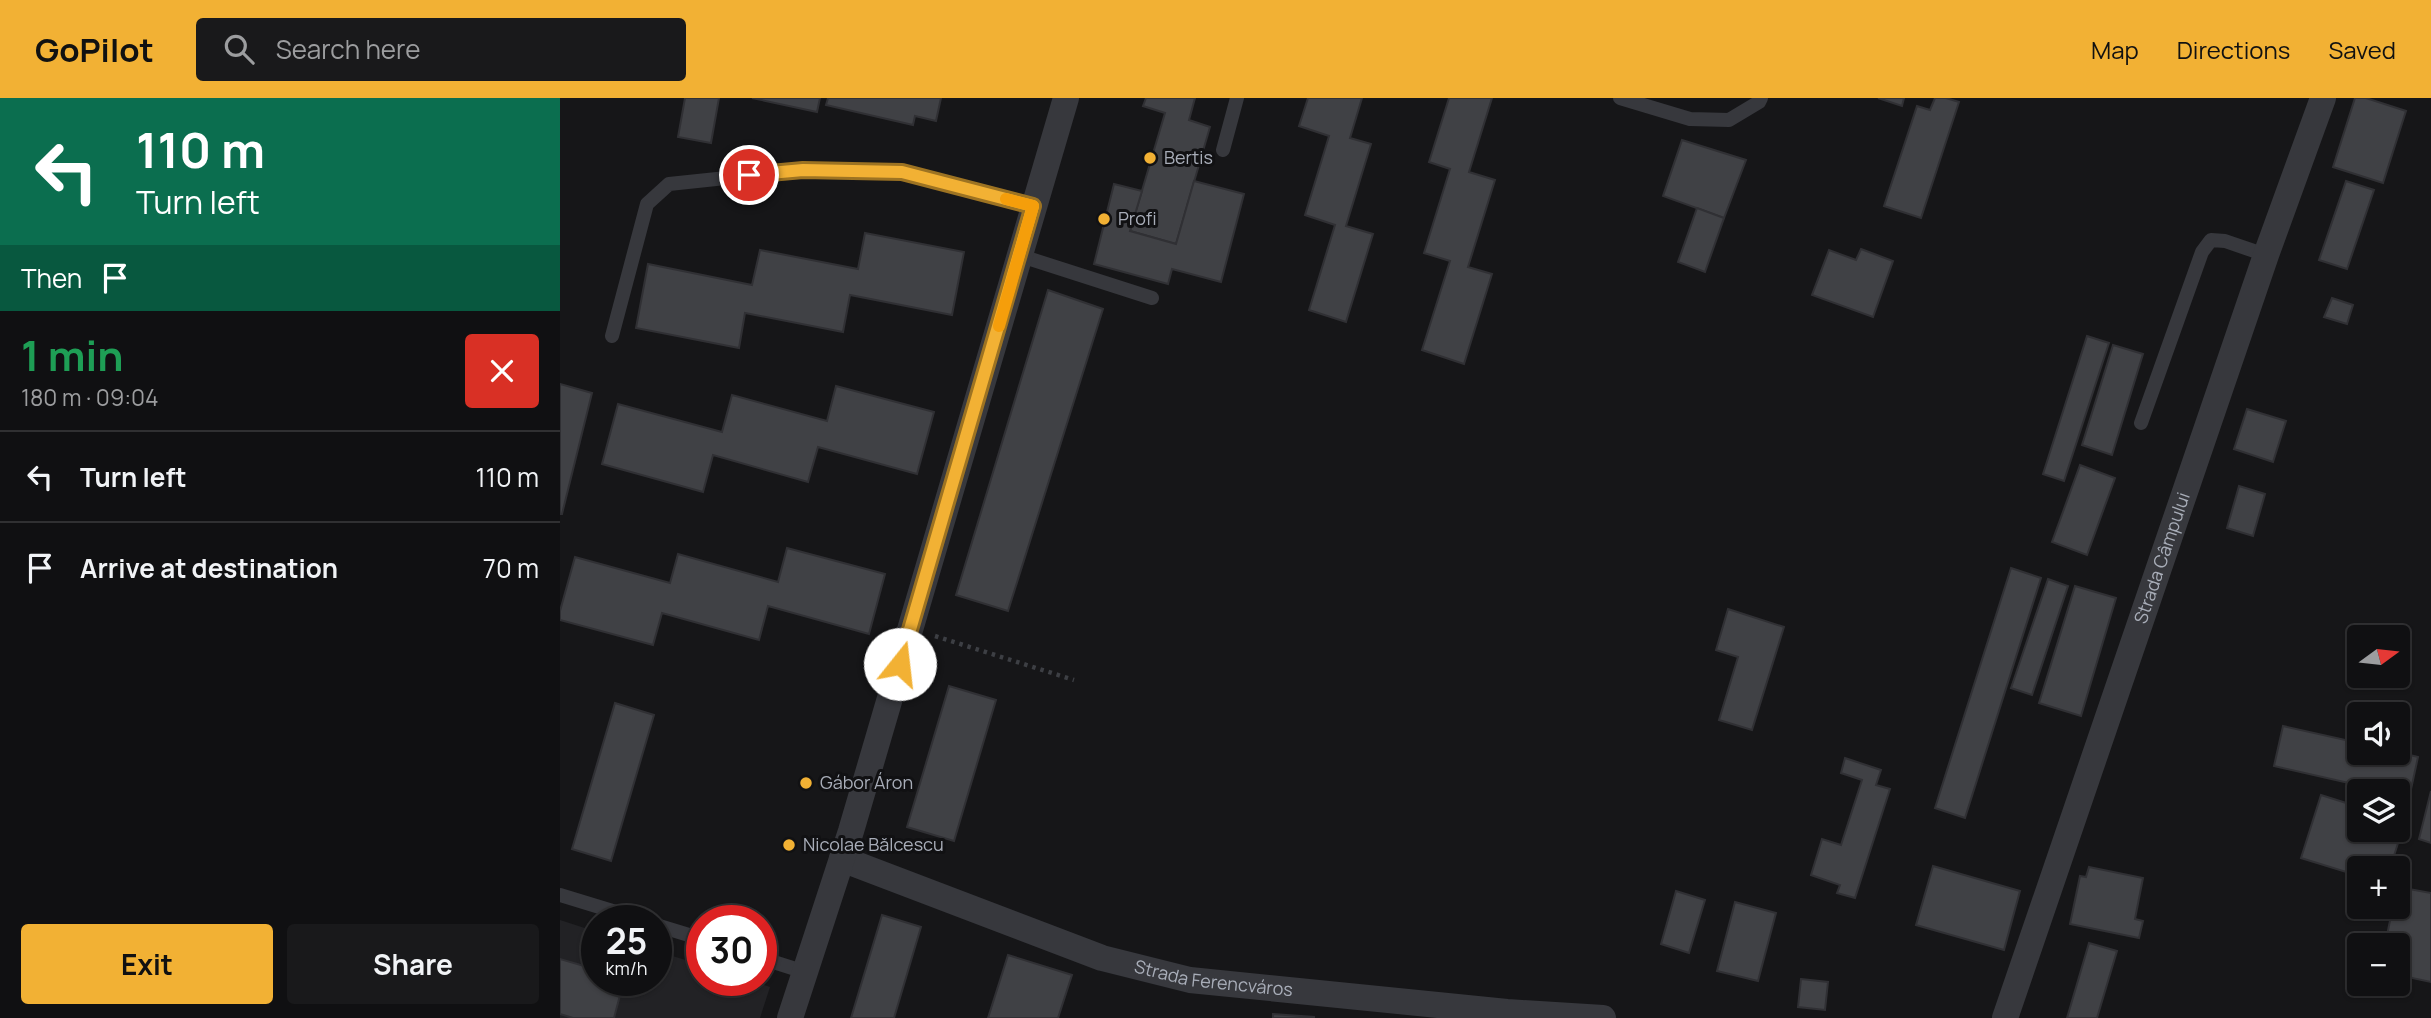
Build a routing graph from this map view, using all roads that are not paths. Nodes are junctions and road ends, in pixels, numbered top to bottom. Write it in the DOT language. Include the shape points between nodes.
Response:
graph roads {
  1 [pos="1066,98"];
  2 [pos="1237,98"];
  3 [pos="1620,98"];
  4 [pos="1761,98"];
  5 [pos="2323,98"];
  6 [pos="1223,150"];
  7 [pos="1033,206"];
  8 [pos="2266,255"];
  9 [pos="1018,256"];
  10 [pos="1152,298"];
  11 [pos="612,336"];
  12 [pos="2141,423"];
  13 [pos="842,859"];
  14 [pos="560,895"];
  15 [pos="593,905"];
  16 [pos="777,963"];
  17 [pos="805,972"];
  18 [pos="790,1018"];
  19 [pos="1603,1018"];
  20 [pos="2005,1018"];
  1 -- 7 [label="street"];
  2 -- 6 [label="lane"];
  3 -- 4 [label="lane" via="1690,118 1729,120"];
  5 -- 8 [label="street, Strada Câmpului"];
  7 -- 9 [label="street"];
  7 -- 11 [label="lane" via="902,172 803,170 669,184 647,204"];
  8 -- 12 [label="lane" via="2225,241 2211,240 2206,246"];
  8 -- 20 [label="street, Strada Câmpului"];
  9 -- 10 [label="lane"];
  9 -- 13 [label="street"];
  13 -- 17 [label="street"];
  13 -- 19 [label="street, Strada Ferencváros" via="1102,958 1180,978"];
  14 -- 15 [label="lane"];
  16 -- 17 [label="lane"];
  17 -- 18 [label="street"];
}
